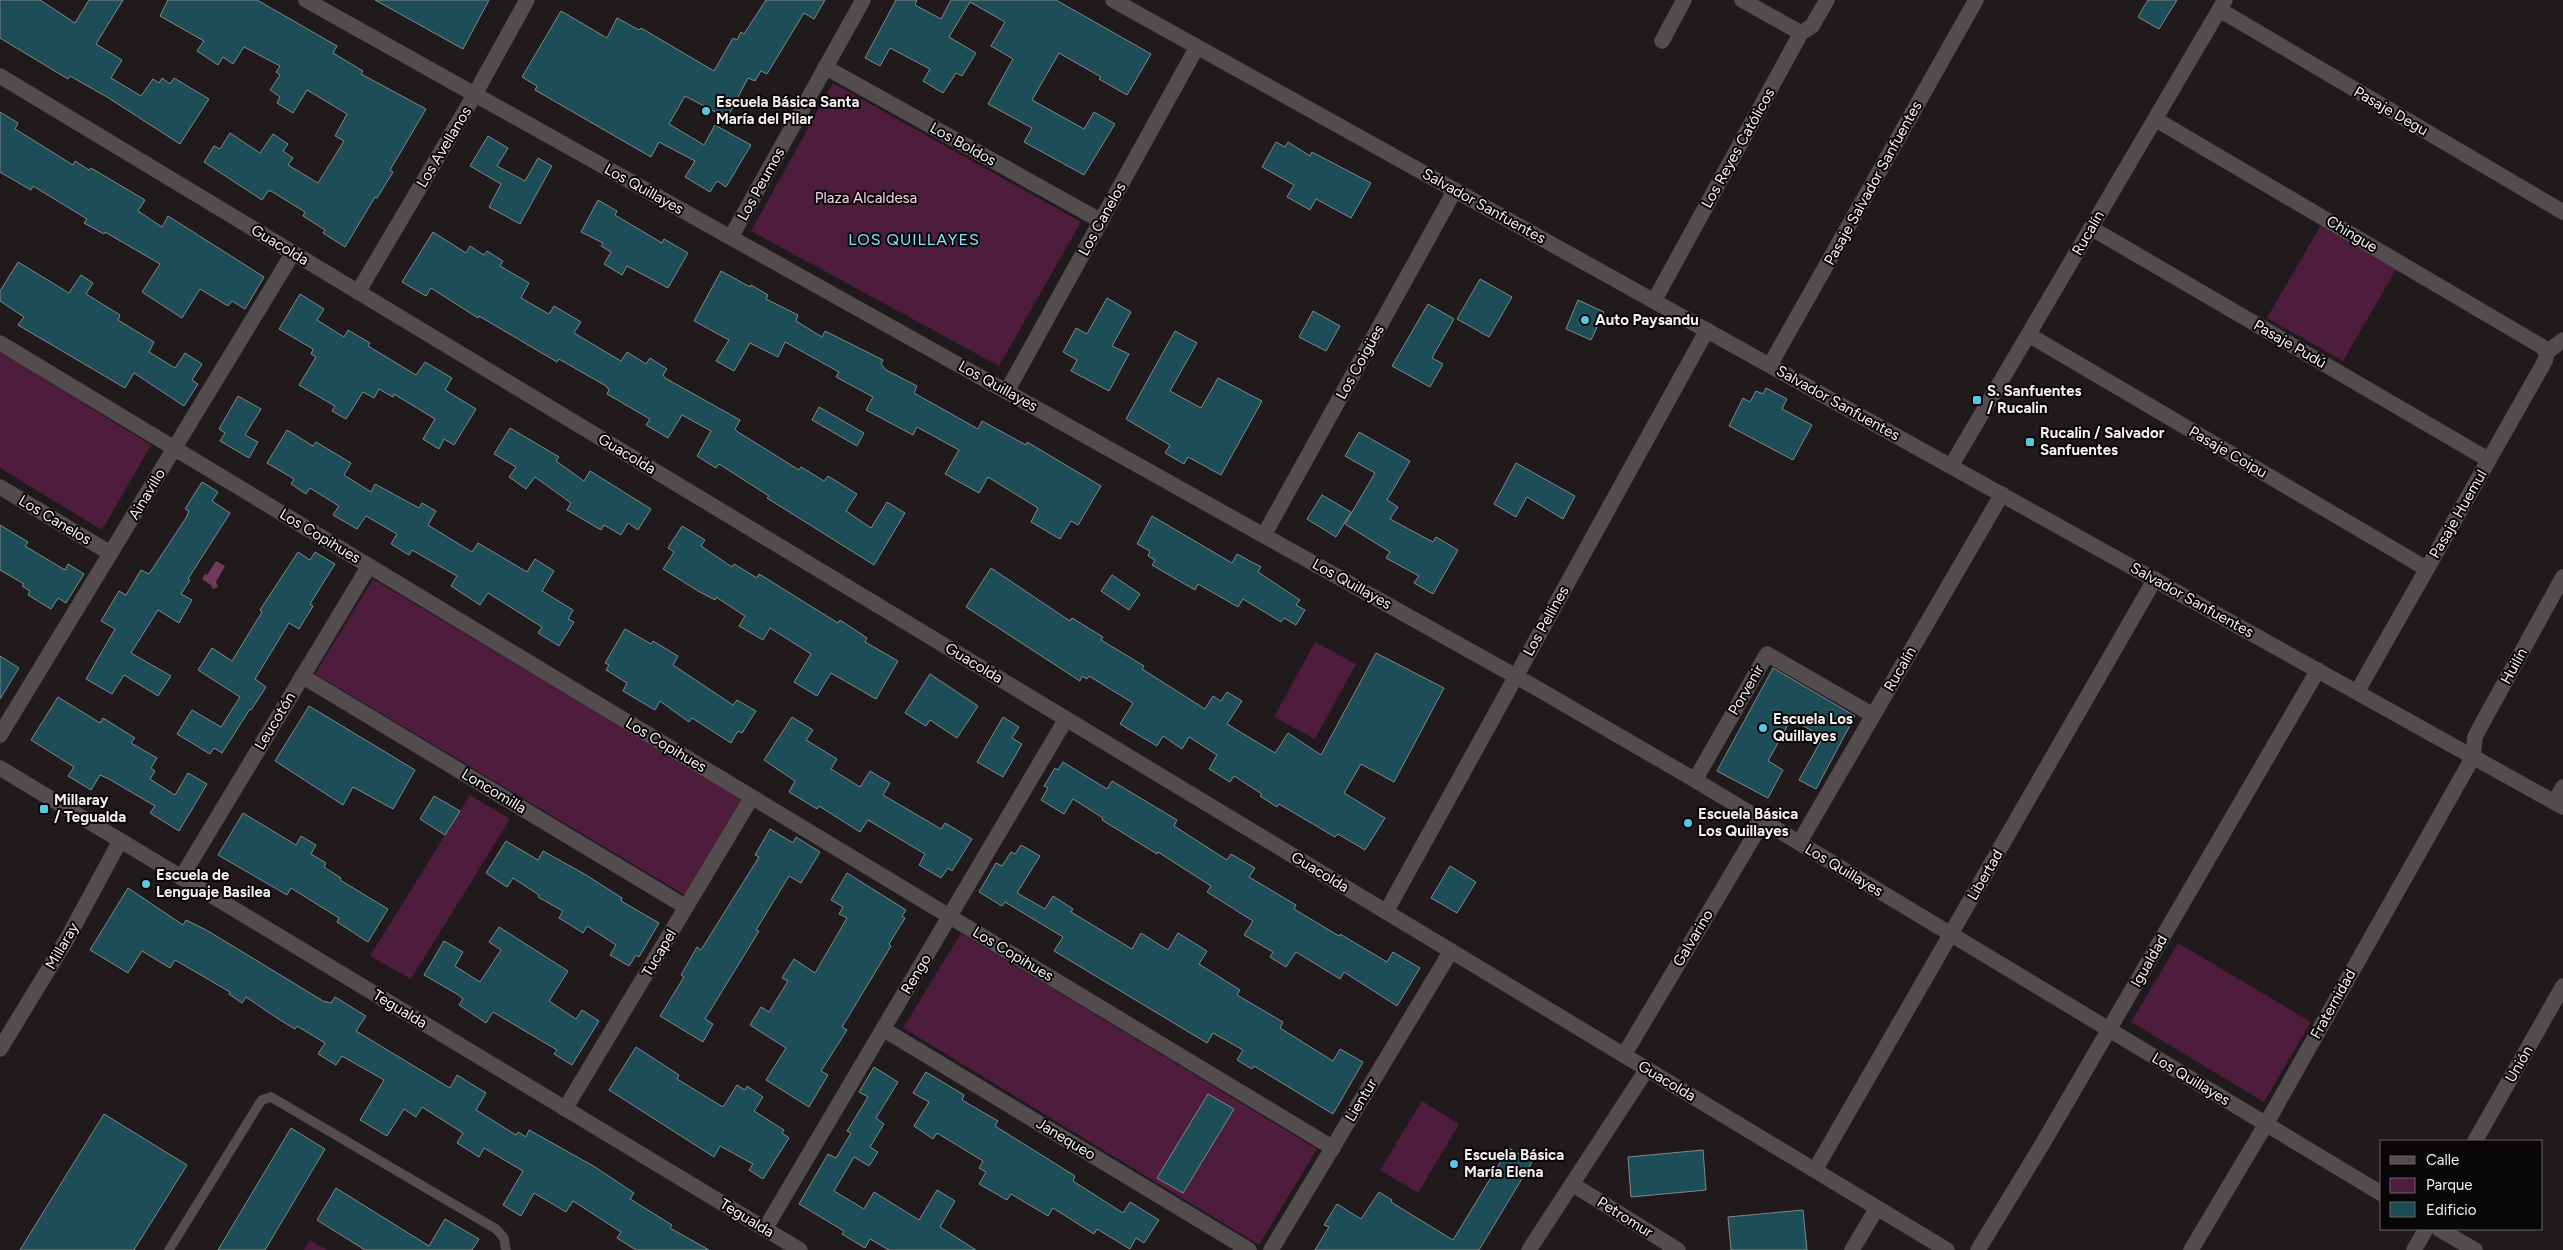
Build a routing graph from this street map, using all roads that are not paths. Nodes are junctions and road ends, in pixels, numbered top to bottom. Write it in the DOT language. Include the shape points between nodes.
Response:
graph roads {
  1 [pos="306,0"];
  2 [pos="527,0"];
  3 [pos="863,0"];
  4 [pos="1113,0"];
  5 [pos="1684,0"];
  6 [pos="1742,0"];
  7 [pos="1827,0"];
  8 [pos="1976,0"];
  9 [pos="2222,5"];
  10 [pos="1801,33"];
  11 [pos="1662,41"];
  12 [pos="1198,47"];
  13 [pos="825,67"];
  14 [pos="0,76"];
  15 [pos="475,94"];
  16 [pos="2155,119"];
  17 [pos="1455,190"];
  18 [pos="2563,212"];
  19 [pos="1101,221"];
  20 [pos="2091,228"];
  21 [pos="731,237"];
  22 [pos="293,252"];
  23 [pos="358,292"];
  24 [pos="1654,301"];
  25 [pos="1707,330"];
  26 [pos="2029,335"];
  27 [pos="2563,340"];
  28 [pos="0,343"];
  29 [pos="2547,352"];
  30 [pos="1770,365"];
  31 [pos="1007,391"];
  32 [pos="174,448"];
  33 [pos="2489,460"];
  34 [pos="1951,466"];
  35 [pos="0,487"];
  36 [pos="2002,494"];
  37 [pos="1264,535"];
  38 [pos="110,553"];
  39 [pos="369,566"];
  40 [pos="2427,569"];
  41 [pos="2563,577"];
  42 [pos="2155,579"];
  43 [pos="2318,670"];
  44 [pos="302,676"];
  45 [pos="1516,676"];
  46 [pos="2357,692"];
  47 [pos="1873,715"];
  48 [pos="1066,719"];
  49 [pos="0,735"];
  50 [pos="2473,757"];
  51 [pos="0,768"];
  52 [pos="1695,780"];
  53 [pos="2563,787"];
  54 [pos="752,797"];
  55 [pos="2559,805"];
  56 [pos="1763,821"];
  57 [pos="120,840"];
  58 [pos="1799,843"];
  59 [pos="181,878"];
  60 [pos="686,907"];
  61 [pos="1386,912"];
  62 [pos="950,916"];
  63 [pos="1951,934"];
  64 [pos="1451,951"];
  65 [pos="2563,986"];
  66 [pos="883,1029"];
  67 [pos="2109,1030"];
  68 [pos="0,1049"];
  69 [pos="1624,1055"];
  70 [pos="1647,1069"];
  71 [pos="565,1109"];
  72 [pos="2266,1124"];
  73 [pos="2476,1140"];
  74 [pos="1333,1148"];
  75 [pos="1815,1170"];
  76 [pos="1572,1184"];
  77 [pos="2380,1193"];
  78 [pos="1877,1208"];
  79 [pos="765,1229"];
  80 [pos="2425,1230"];
  81 [pos="2441,1230"];
  82 [pos="169,1250"];
  83 [pos="506,1250"];
  84 [pos="800,1250"];
  85 [pos="1249,1250"];
  86 [pos="1271,1250"];
  87 [pos="1529,1250"];
  88 [pos="1678,1250"];
  89 [pos="1852,1250"];
  90 [pos="1947,1250"];
  91 [pos="1978,1250"];
  92 [pos="2191,1250"];
  93 [pos="2414,1250"];
  94 [pos="2474,1250"];
  1 -- 15 [label="street, Los Quillayes"];
  2 -- 15 [label="street, Los Avellanos"];
  3 -- 13 [label="street, Los Peumos"];
  4 -- 12 [label="street, Salvador Sanfuentes"];
  5 -- 11 [label="street"];
  6 -- 10 [label="street"];
  7 -- 10 [label="street, Los Reyes Católicos" via="1812,26"];
  8 -- 30 [label="street, Pasaje Salvador Sanfuentes"];
  9 -- 16 [label="street, Rucalín"];
  9 -- 18 [label="street, Pasaje Degu"];
  10 -- 24 [label="street, Los Reyes Católicos"];
  12 -- 17 [label="street, Salvador Sanfuentes"];
  12 -- 19 [label="street, Los Canelos"];
  13 -- 19 [label="street, Los Boldos"];
  13 -- 21 [label="street, Los Peumos"];
  14 -- 22 [label="street, Guacolda"];
  15 -- 21 [label="street, Los Quillayes"];
  15 -- 23 [label="street, Los Avellanos"];
  16 -- 20 [label="street, Rucalín"];
  16 -- 29 [label="street, Chingue"];
  17 -- 24 [label="street, Salvador Sanfuentes"];
  17 -- 37 [label="street, Los Coigües"];
  19 -- 31 [label="street, Los Canelos"];
  20 -- 26 [label="street, Rucalín"];
  20 -- 33 [label="street, Pasaje Pudú"];
  21 -- 31 [label="street, Los Quillayes"];
  22 -- 23 [label="street, Guacolda"];
  22 -- 32 [label="street, Ainavillo"];
  23 -- 48 [label="street, Guacolda"];
  24 -- 25 [label="street, Salvador Sanfuentes"];
  25 -- 30 [label="street, Salvador Sanfuentes"];
  25 -- 45 [label="street, Los Pellines"];
  26 -- 34 [label="street, Rucalín"];
  26 -- 40 [label="street, Pasaje Coipu"];
  27 -- 29 [label="street, Pasaje Huemul"];
  28 -- 32 [label="street, Los Copihues"];
  29 -- 33 [label="street, Pasaje Huemul"];
  30 -- 34 [label="street, Salvador Sanfuentes"];
  31 -- 37 [label="street, Los Quillayes"];
  32 -- 38 [label="street, Ainavillo"];
  32 -- 39 [label="street, Los Copihues"];
  33 -- 40 [label="street, Pasaje Huemul"];
  34 -- 36 [label="street, Salvador Sanfuentes"];
  35 -- 38 [label="street, Los Canelos"];
  36 -- 42 [label="street, Salvador Sanfuentes"];
  36 -- 47 [label="street, Rucalín"];
  37 -- 45 [label="street, Los Quillayes"];
  38 -- 49 [label="street, Ainavillo"];
  39 -- 44 [label="street, Leucotón"];
  39 -- 54 [label="street, Los Copihues"];
  40 -- 46 [label="street, Pasaje Huemul"];
  41 -- 50 [label="street, Huilín" via="2479,728"];
  42 -- 43 [label="street, Salvador Sanfuentes"];
  42 -- 63 [label="street, Libertad"];
  43 -- 46 [label="street, Salvador Sanfuentes"];
  43 -- 67 [label="street, Igualdad"];
  44 -- 59 [label="street, Leucotón"];
  44 -- 60 [label="street, Loncomilla"];
  45 -- 52 [label="street, Los Quillayes"];
  45 -- 61 [label="street, Los Pellines"];
  46 -- 50 [label="street, Salvador Sanfuentes"];
  47 -- 52 [label="street, Porvenir" via="1767,654"];
  47 -- 58 [label="street, Rucalín"];
  48 -- 61 [label="street, Guacolda"];
  48 -- 62 [label="street, Rengo"];
  50 -- 55 [label="street, Salvador Sanfuentes"];
  50 -- 72 [label="street, Fraternidad"];
  51 -- 57 [label="street, Tegualda"];
  52 -- 56 [label="street, Los Quillayes"];
  53 -- 55 [label="street"];
  54 -- 60 [label="street, Tucapel"];
  54 -- 62 [label="street, Los Copihues"];
  56 -- 58 [label="street, Los Quillayes"];
  56 -- 69 [label="street, Galvarino"];
  57 -- 59 [label="street, Tegualda"];
  57 -- 68 [label="street, Millaray" via="67,939"];
  58 -- 63 [label="street, Los Quillayes"];
  59 -- 71 [label="street, Tegualda"];
  60 -- 71 [label="street, Tucapel"];
  61 -- 64 [label="street, Guacolda"];
  62 -- 66 [label="street, Rengo"];
  62 -- 74 [label="street, Los Copihues"];
  63 -- 67 [label="street, Los Quillayes"];
  63 -- 75 [label="street, Libertad"];
  64 -- 69 [label="street, Guacolda"];
  64 -- 74 [label="street, Lientur"];
  65 -- 73 [label="street, Unión"];
  66 -- 79 [label="street, Rengo"];
  66 -- 85 [label="street, Janequeo"];
  67 -- 72 [label="street, Los Quillayes"];
  67 -- 91 [label="street, Igualdad"];
  69 -- 70 [label="street, Guacolda"];
  70 -- 75 [label="street, Guacolda"];
  70 -- 76 [label="street"];
  71 -- 79 [label="street, Tegualda"];
  72 -- 77 [label="street, Los Quillayes"];
  72 -- 92 [label="street, Fraternidad"];
  74 -- 86 [label="street, Lientur"];
  75 -- 78 [label="street, Guacolda"];
  76 -- 87 [label="street"];
  76 -- 88 [label="street, Petromur"];
  78 -- 89 [label="street"];
  78 -- 90 [label="street, Guacolda"];
  79 -- 84 [label="street, Tegualda"];
  80 -- 93 [label="street"];
  81 -- 94 [label="street"];
  82 -- 83 [label="lane" via="259,1104 271,1097 496,1229 504,1238"];
}
